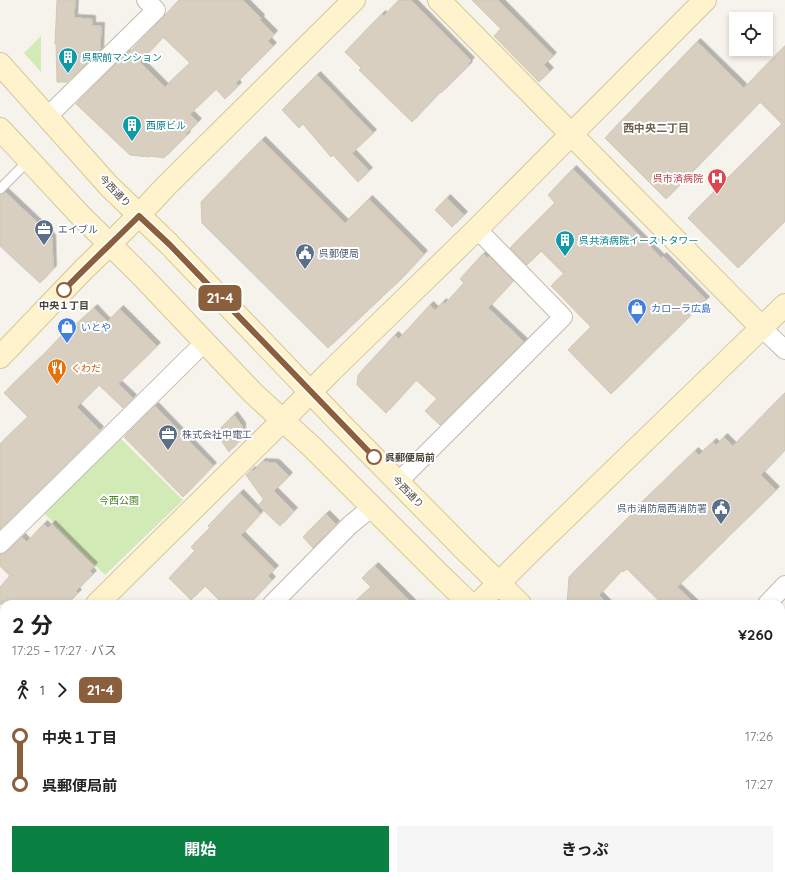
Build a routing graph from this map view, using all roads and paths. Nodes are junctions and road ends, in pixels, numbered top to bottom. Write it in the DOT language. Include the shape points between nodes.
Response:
graph roads {
  1 [pos="146,0"];
  2 [pos="354,0"];
  3 [pos="439,0"];
  4 [pos="705,0"];
  5 [pos="0,64"];
  6 [pos="47,117"];
  7 [pos="0,129"];
  8 [pos="571,135"];
  9 [pos="29,160"];
  10 [pos="0,189"];
  11 [pos="139,216"];
  12 [pos="477,229"];
  13 [pos="110,244"];
  14 [pos="785,305"];
  15 [pos="762,328"];
  16 [pos="205,342"];
  17 [pos="785,350"];
  18 [pos="0,357"];
  19 [pos="310,392"];
  20 [pos="283,420"];
  21 [pos="398,482"];
  22 [pos="372,507"];
  23 [pos="0,544"];
  24 [pos="499,583"];
  25 [pos="785,585"];
  26 [pos="101,600"];
  27 [pos="276,600"];
  28 [pos="466,600"];
  29 [pos="482,600"];
  30 [pos="516,600"];
  31 [pos="771,600"];
  1 -- 6 [label="street" via="156,10"];
  2 -- 11 [label="street" via="166,186"];
  3 -- 8 [label="street"];
  4 -- 8 [label="street"];
  5 -- 6 [label="street, 今西通り"];
  6 -- 11 [label="street, 今西通り"];
  7 -- 9 [label="street"];
  8 -- 12 [label="street"];
  8 -- 15 [label="street"];
  9 -- 10 [label="lane"];
  9 -- 13 [label="street"];
  11 -- 13 [label="street"];
  11 -- 19 [label="street, 今西通り" via="170,245"];
  12 -- 19 [label="street"];
  12 -- 21 [label="street" via="563,316"];
  13 -- 16 [label="street"];
  13 -- 18 [label="street"];
  14 -- 15 [label="street"];
  15 -- 17 [label="street"];
  15 -- 24 [label="street"];
  16 -- 20 [label="street" via="253,393"];
  16 -- 23 [label="street"];
  19 -- 20 [label="street"];
  19 -- 21 [label="street, 今西通り"];
  20 -- 22 [label="street"];
  20 -- 26 [label="street"];
  21 -- 24 [label="street, 今西通り"];
  22 -- 27 [label="street" via="350,525"];
  22 -- 28 [label="street"];
  24 -- 29 [label="street"];
  24 -- 30 [label="street, 今西通り"];
  25 -- 31 [label="street"];
}
